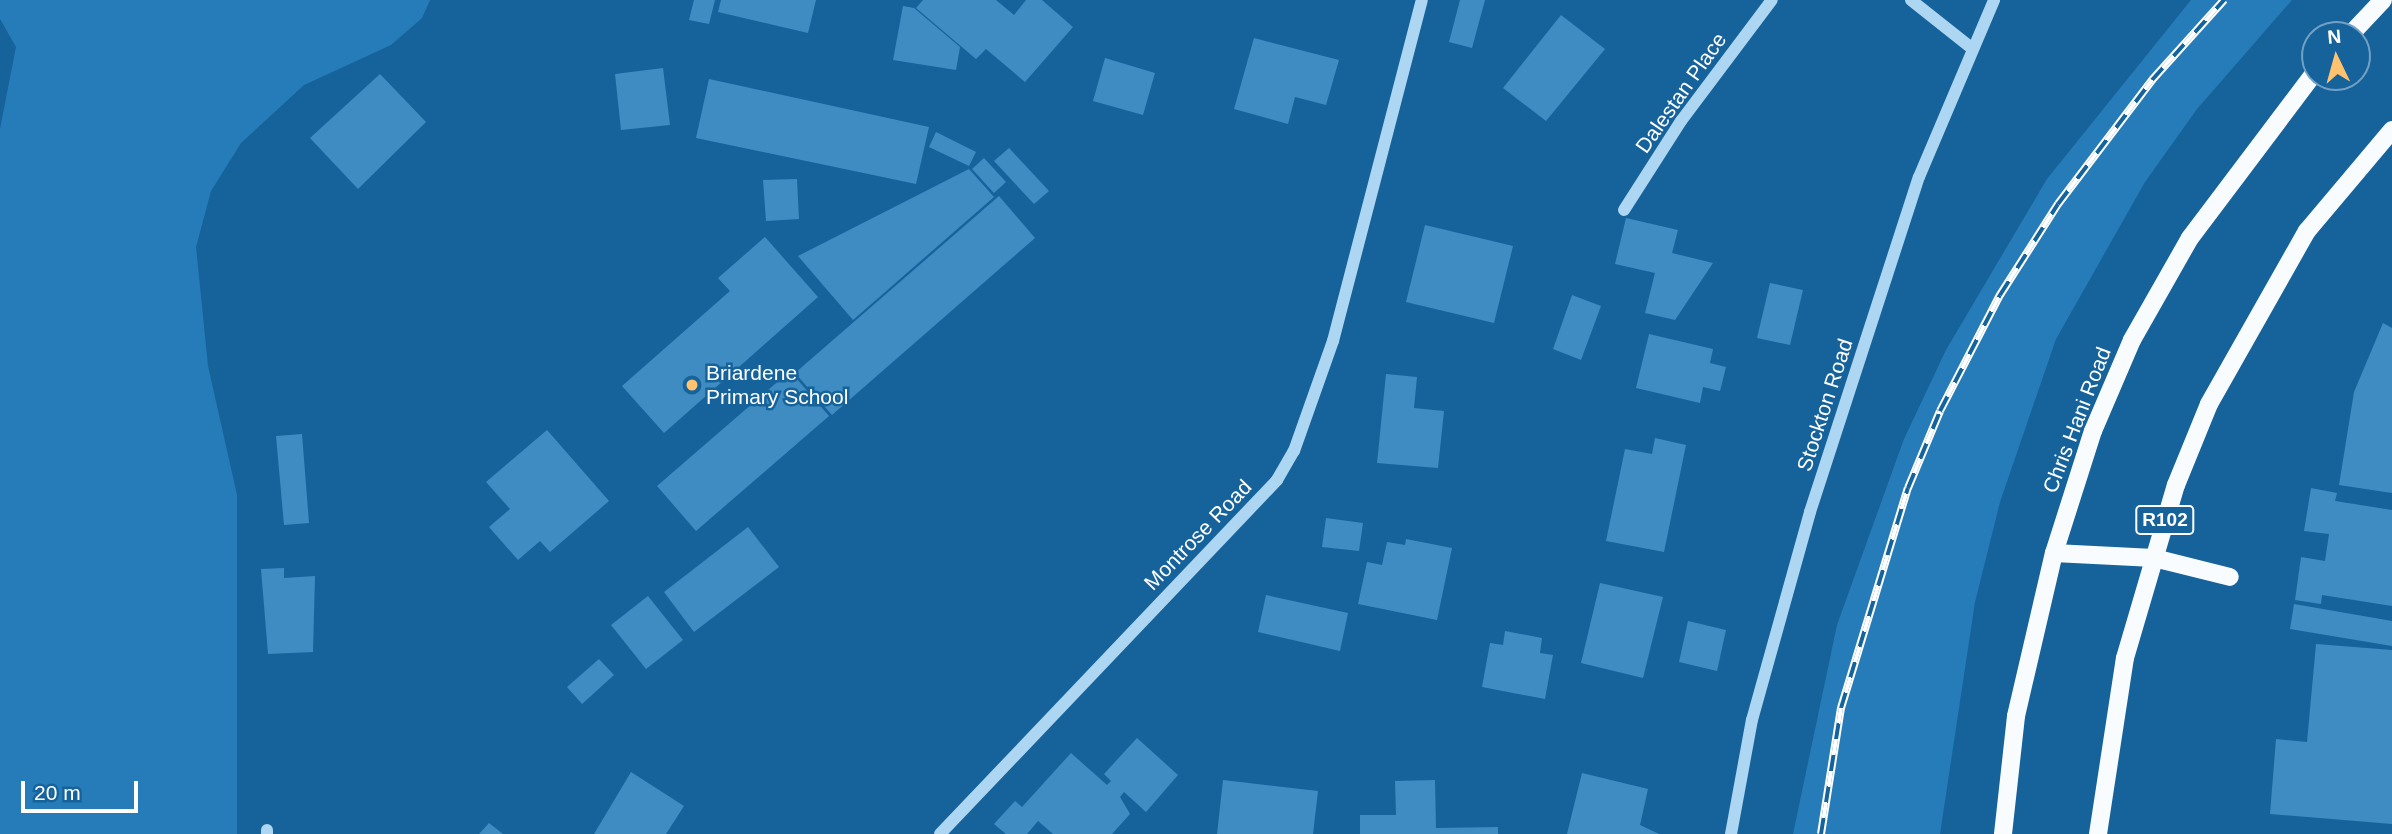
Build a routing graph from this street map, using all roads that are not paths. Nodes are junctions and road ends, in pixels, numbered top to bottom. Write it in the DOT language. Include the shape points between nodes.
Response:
graph roads {
  1 [pos="1422,0"];
  2 [pos="1772,0"];
  3 [pos="1911,0"];
  4 [pos="1994,0"];
  5 [pos="2383,0"];
  6 [pos="2363,21"];
  7 [pos="1969,46"];
  8 [pos="2301,91"];
  9 [pos="2392,130"];
  10 [pos="1624,210"];
  11 [pos="2054,553"];
  12 [pos="2154,558"];
  13 [pos="2230,577"];
  14 [pos="940,834"];
  15 [pos="1731,834"];
  16 [pos="2003,834"];
  17 [pos="2098,834"];
  1 -- 14 [label="street, Montrose Road" via="1309,418 1277,480"];
  2 -- 10 [label="street, Dalestan Place" via="1681,121"];
  3 -- 7 [label="street"];
  4 -- 7 [label="street, Stockton Road"];
  5 -- 6 [label="main road"];
  7 -- 15 [label="street, Stockton Road" via="1919,177 1810,512 1752,720"];
  8 -- 11 [label="main road, Chris Hani Road" via="2190,238 2132,340"];
  9 -- 12 [label="main road, R102" via="2307,231 2253,317 2195,439"];
  11 -- 12 [label="main road"];
  11 -- 16 [label="main road, Chris Hani Road" via="2015,716"];
  12 -- 13 [label="main road"];
  12 -- 17 [label="main road, R102" via="2125,659"];
}
